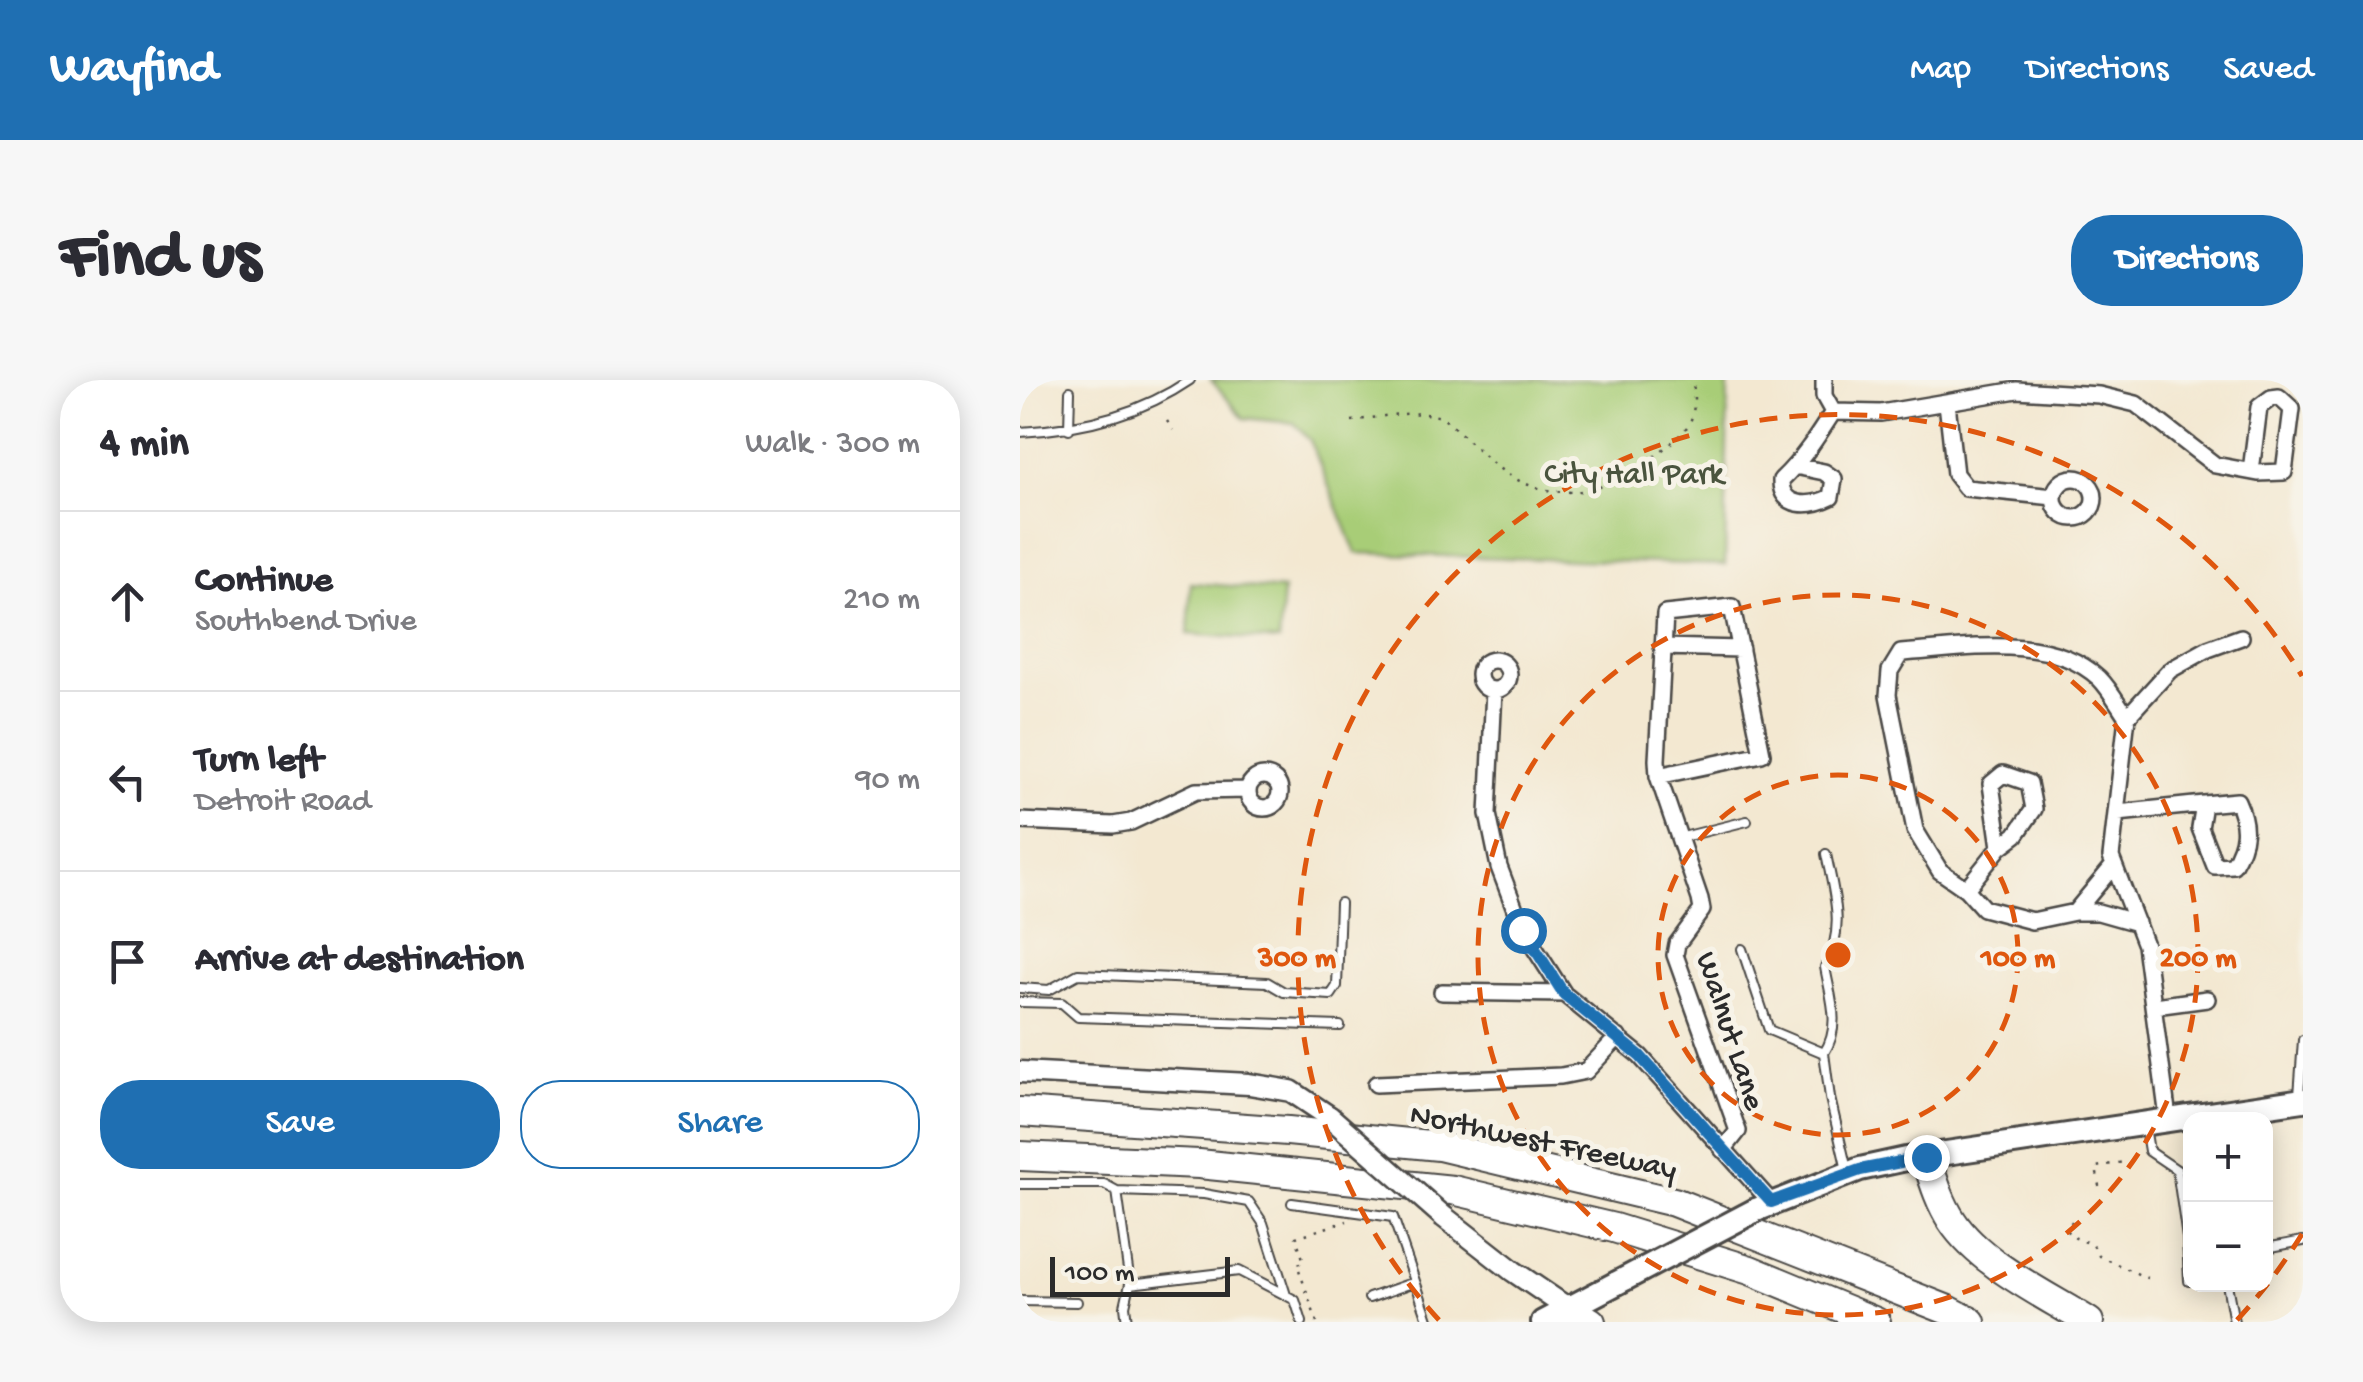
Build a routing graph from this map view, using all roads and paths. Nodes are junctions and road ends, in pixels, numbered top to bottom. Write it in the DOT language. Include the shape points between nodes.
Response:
graph roads {
  1 [pos="1190,380"];
  2 [pos="1693,380"];
  3 [pos="1824,380"];
  4 [pos="1070,392"];
  5 [pos="1946,403"];
  6 [pos="1833,412"];
  7 [pos="1166,420"];
  8 [pos="1352,421"];
  9 [pos="1069,429"];
  10 [pos="1173,430"];
  11 [pos="1020,432"];
  12 [pos="1795,466"];
  13 [pos="2250,472"];
  14 [pos="2054,497"];
  15 [pos="2241,637"];
  16 [pos="1662,647"];
  17 [pos="1741,649"];
  18 [pos="1494,690"];
  19 [pos="2127,717"];
  20 [pos="1658,776"];
  21 [pos="1248,790"];
  22 [pos="2204,804"];
  23 [pos="2118,813"];
  24 [pos="1020,821"];
  25 [pos="1747,821"];
  26 [pos="1679,838"];
  27 [pos="2000,848"];
  28 [pos="1826,854"];
  29 [pos="2114,865"];
  30 [pos="1966,889"];
  31 [pos="1340,903"];
  32 [pos="2074,912"];
  33 [pos="2138,924"];
  34 [pos="1742,949"];
  35 [pos="1020,988"];
  36 [pos="1442,992"];
  37 [pos="1564,994"];
  38 [pos="2207,999"];
  39 [pos="1020,1002"];
  40 [pos="2154,1006"];
  41 [pos="1340,1026"];
  42 [pos="1618,1037"];
  43 [pos="2303,1040"];
  44 [pos="1824,1053"];
  45 [pos="1020,1072"];
  46 [pos="1376,1084"];
  47 [pos="2301,1101"];
  48 [pos="1020,1112"];
  49 [pos="2156,1120"];
  50 [pos="1723,1150"];
  51 [pos="1020,1156"];
  52 [pos="1926,1157"];
  53 [pos="2124,1162"];
  54 [pos="1848,1174"];
  55 [pos="1020,1184"];
  56 [pos="2099,1186"];
  57 [pos="1117,1190"];
  58 [pos="1292,1203"];
  59 [pos="1763,1206"];
  60 [pos="2183,1211"];
  61 [pos="1370,1214"];
  62 [pos="2072,1222"];
  63 [pos="2303,1241"];
  64 [pos="2273,1247"];
  65 [pos="2149,1279"];
  66 [pos="1415,1282"];
  67 [pos="1130,1284"];
  68 [pos="2228,1292"];
  69 [pos="1286,1295"];
  70 [pos="1368,1298"];
  71 [pos="1020,1301"];
  72 [pos="1077,1302"];
  73 [pos="1580,1315"];
  74 [pos="2303,1318"];
  75 [pos="1127,1322"];
  76 [pos="1302,1322"];
  77 [pos="1317,1322"];
  78 [pos="1429,1322"];
  79 [pos="1543,1322"];
  80 [pos="1876,1322"];
  81 [pos="1971,1322"];
  82 [pos="2088,1322"];
  83 [pos="2234,1322"];
  84 [pos="2284,1322"];
  1 -- 9 [label="lane" via="1119,416"];
  2 -- 8 [label="path" via="1697,399 1686,428 1619,480 1578,493 1513,477 1440,417"];
  3 -- 6 [label="street"];
  4 -- 9 [label="lane"];
  5 -- 6 [label="street" via="1881,414"];
  5 -- 13 [label="street" via="2017,390 2099,395 2136,404 2215,465"];
  5 -- 14 [label="street" via="1955,474 1966,488"];
  6 -- 12 [label="street"];
  7 -- 10 [label="path"];
  9 -- 11 [label="lane"];
  13 -- 13 [label="street" via="2284,472 2292,409 2279,397 2259,406"];
  15 -- 19 [label="street" via="2170,670"];
  16 -- 17 [label="street"];
  16 -- 17 [label="street, Walnut Lane" via="1665,614 1732,607"];
  16 -- 20 [label="street, Walnut Lane"];
  17 -- 20 [label="street, Walnut Lane" via="1762,754"];
  18 -- 37 [label="street" via="1488,814 1499,867 1523,930"];
  19 -- 23 [label="street"];
  19 -- 30 [label="street" via="2100,678 2063,654 1975,648 1902,653 1890,671 1888,695 1915,830 1940,870"];
  20 -- 26 [label="street, Walnut Lane"];
  21 -- 24 [label="street" via="1196,791 1113,825"];
  22 -- 23 [label="street"];
  23 -- 29 [label="street"];
  25 -- 26 [label="lane"];
  26 -- 50 [label="street, Walnut Lane" via="1702,910 1675,955 1738,1130"];
  27 -- 30 [label="street"];
  28 -- 44 [label="lane" via="1839,918 1836,948 1824,967 1836,1024"];
  29 -- 32 [label="street"];
  29 -- 33 [label="street"];
  30 -- 32 [label="street" via="1983,908 2032,922"];
  31 -- 35 [label="lane" via="1332,994 1284,992 1267,982 1078,974 1049,990"];
  32 -- 33 [label="street"];
  33 -- 40 [label="street"];
  34 -- 44 [label="lane" via="1770,1030"];
  36 -- 37 [label="street"];
  37 -- 42 [label="street"];
  38 -- 40 [label="street"];
  39 -- 41 [label="lane" via="1062,1003 1078,1017"];
  40 -- 49 [label="street"];
  42 -- 46 [label="street" via="1586,1071"];
  42 -- 50 [label="street"];
  43 -- 47 [label="lane"];
  44 -- 54 [label="lane"];
  45 -- 73 [label="main road, bridge" via="1291,1092 1330,1117 1513,1271"];
  47 -- 49 [label="main road"];
  48 -- 81 [label="highway, Northwest Freeway" via="1438,1146 1674,1202"];
  49 -- 52 [label="main road"];
  49 -- 60 [label="lane" via="2149,1151 2177,1170"];
  50 -- 59 [label="street"];
  51 -- 80 [label="highway" via="1199,1164 1453,1190 1614,1228 1750,1270"];
  52 -- 54 [label="main road"];
  52 -- 82 [label="highway" via="1939,1199 1975,1248"];
  53 -- 56 [label="path" via="2096,1167"];
  54 -- 59 [label="main road"];
  55 -- 57 [label="lane" via="1104,1184"];
  57 -- 67 [label="lane"];
  57 -- 69 [label="lane" via="1249,1202 1263,1223"];
  58 -- 61 [label="lane"];
  59 -- 73 [label="main road, bridge" via="1617,1283"];
  61 -- 66 [label="lane" via="1393,1217"];
  61 -- 77 [label="path" via="1296,1237 1304,1262 1297,1264"];
  62 -- 65 [label="path" via="2071,1236"];
  63 -- 64 [label="lane"];
  66 -- 70 [label="lane"];
  66 -- 78 [label="lane"];
  67 -- 69 [label="lane" via="1239,1270"];
  67 -- 75 [label="lane"];
  68 -- 83 [label="lane"];
  69 -- 76 [label="lane" via="1295,1300"];
  71 -- 72 [label="lane"];
  73 -- 79 [label="main road"];
  74 -- 84 [label="lane"];
}
